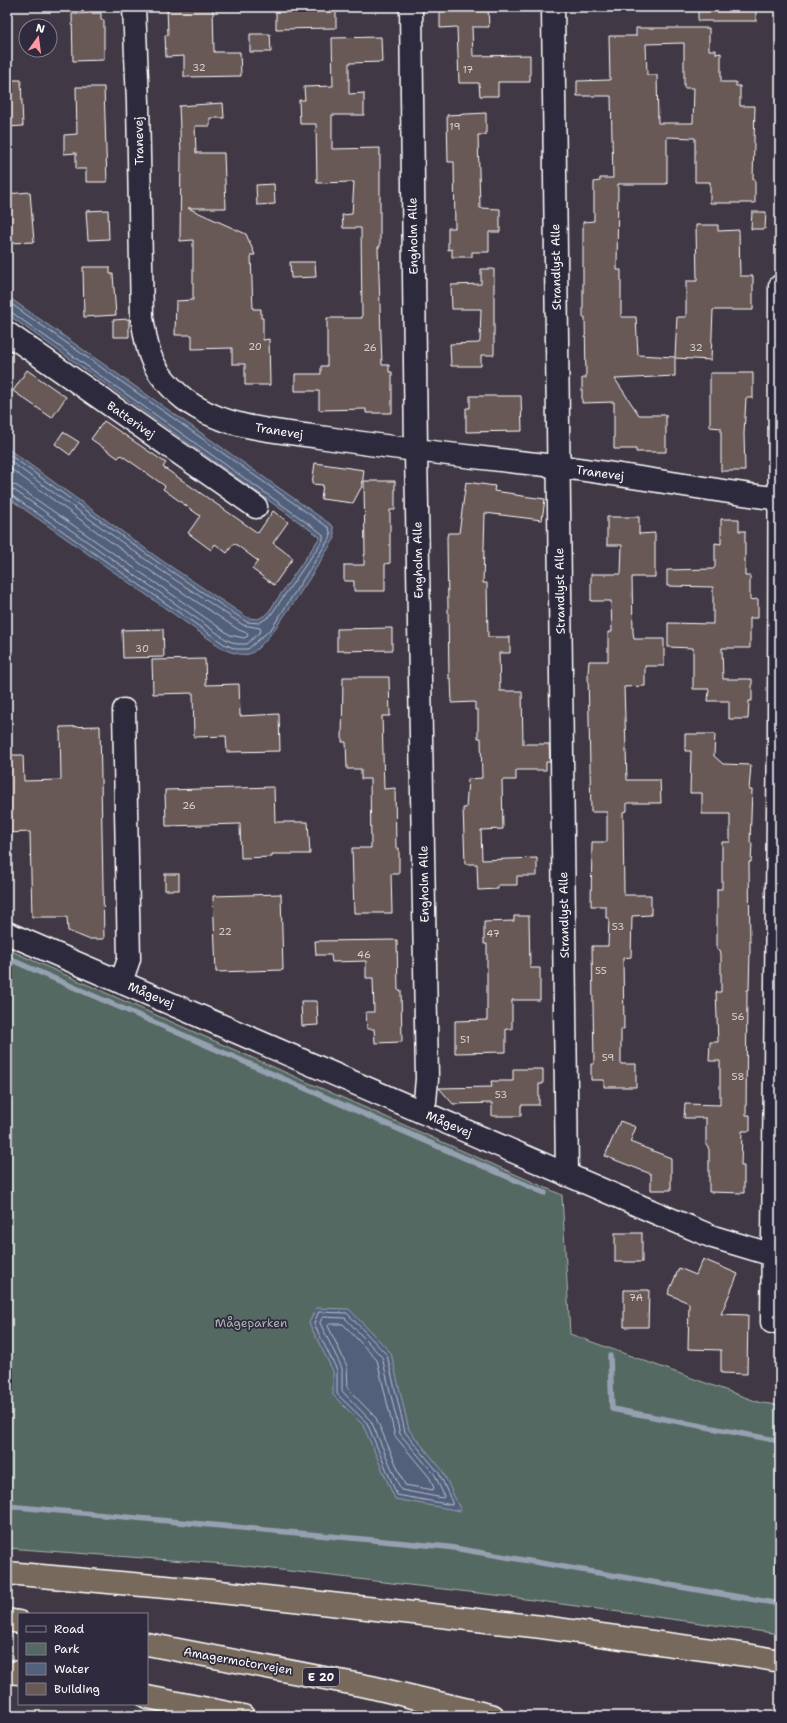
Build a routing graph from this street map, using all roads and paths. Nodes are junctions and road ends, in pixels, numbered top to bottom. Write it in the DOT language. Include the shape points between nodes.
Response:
graph roads {
  1 [pos="134,7"];
  2 [pos="411,7"];
  3 [pos="553,7"];
  4 [pos="780,286"];
  5 [pos="7,333"];
  6 [pos="416,451"];
  7 [pos="558,467"];
  8 [pos="779,498"];
  9 [pos="256,507"];
  10 [pos="124,710"];
  11 [pos="779,732"];
  12 [pos="7,933"];
  13 [pos="121,982"];
  14 [pos="778,992"];
  15 [pos="420,1111"];
  16 [pos="567,1174"];
  17 [pos="776,1256"];
  18 [pos="772,1322"];
  19 [pos="7,1573"];
  20 [pos="7,1620"];
  21 [pos="18,1622"];
  22 [pos="148,1644"];
  23 [pos="780,1661"];
  24 [pos="7,1672"];
  25 [pos="18,1673"];
  26 [pos="148,1698"];
  27 [pos="243,1716"];
  28 [pos="493,1716"];
  1 -- 6 [label="street, Tranevej" via="142,318 153,363 178,393 196,407 219,418 276,431"];
  2 -- 6 [label="street, Engholm Alle"];
  3 -- 7 [label="street, Strandlyst Alle"];
  4 -- 8 [label="street"];
  5 -- 9 [label="street, Batterivej"];
  6 -- 7 [label="street, Tranevej"];
  6 -- 15 [label="street, Engholm Alle" via="427,1079 425,1101"];
  7 -- 8 [label="street, Tranevej"];
  7 -- 16 [label="street, Strandlyst Alle"];
  8 -- 11 [label="street"];
  10 -- 13 [label="street, Mågevej" via="129,959"];
  11 -- 14 [label="street"];
  12 -- 13 [label="street, Mågevej"];
  13 -- 15 [label="street, Mågevej"];
  14 -- 17 [label="street"];
  15 -- 16 [label="street, Mågevej"];
  16 -- 17 [label="street, Mågevej" via="713,1237"];
  17 -- 18 [label="street"];
  19 -- 23 [label="highway" via="211,1591 534,1626"];
  20 -- 21 [label="highway"];
  22 -- 28 [label="highway, Amagermotorvejen / E 20" via="372,1687"];
  24 -- 25 [label="highway"];
  26 -- 27 [label="highway"];
}
